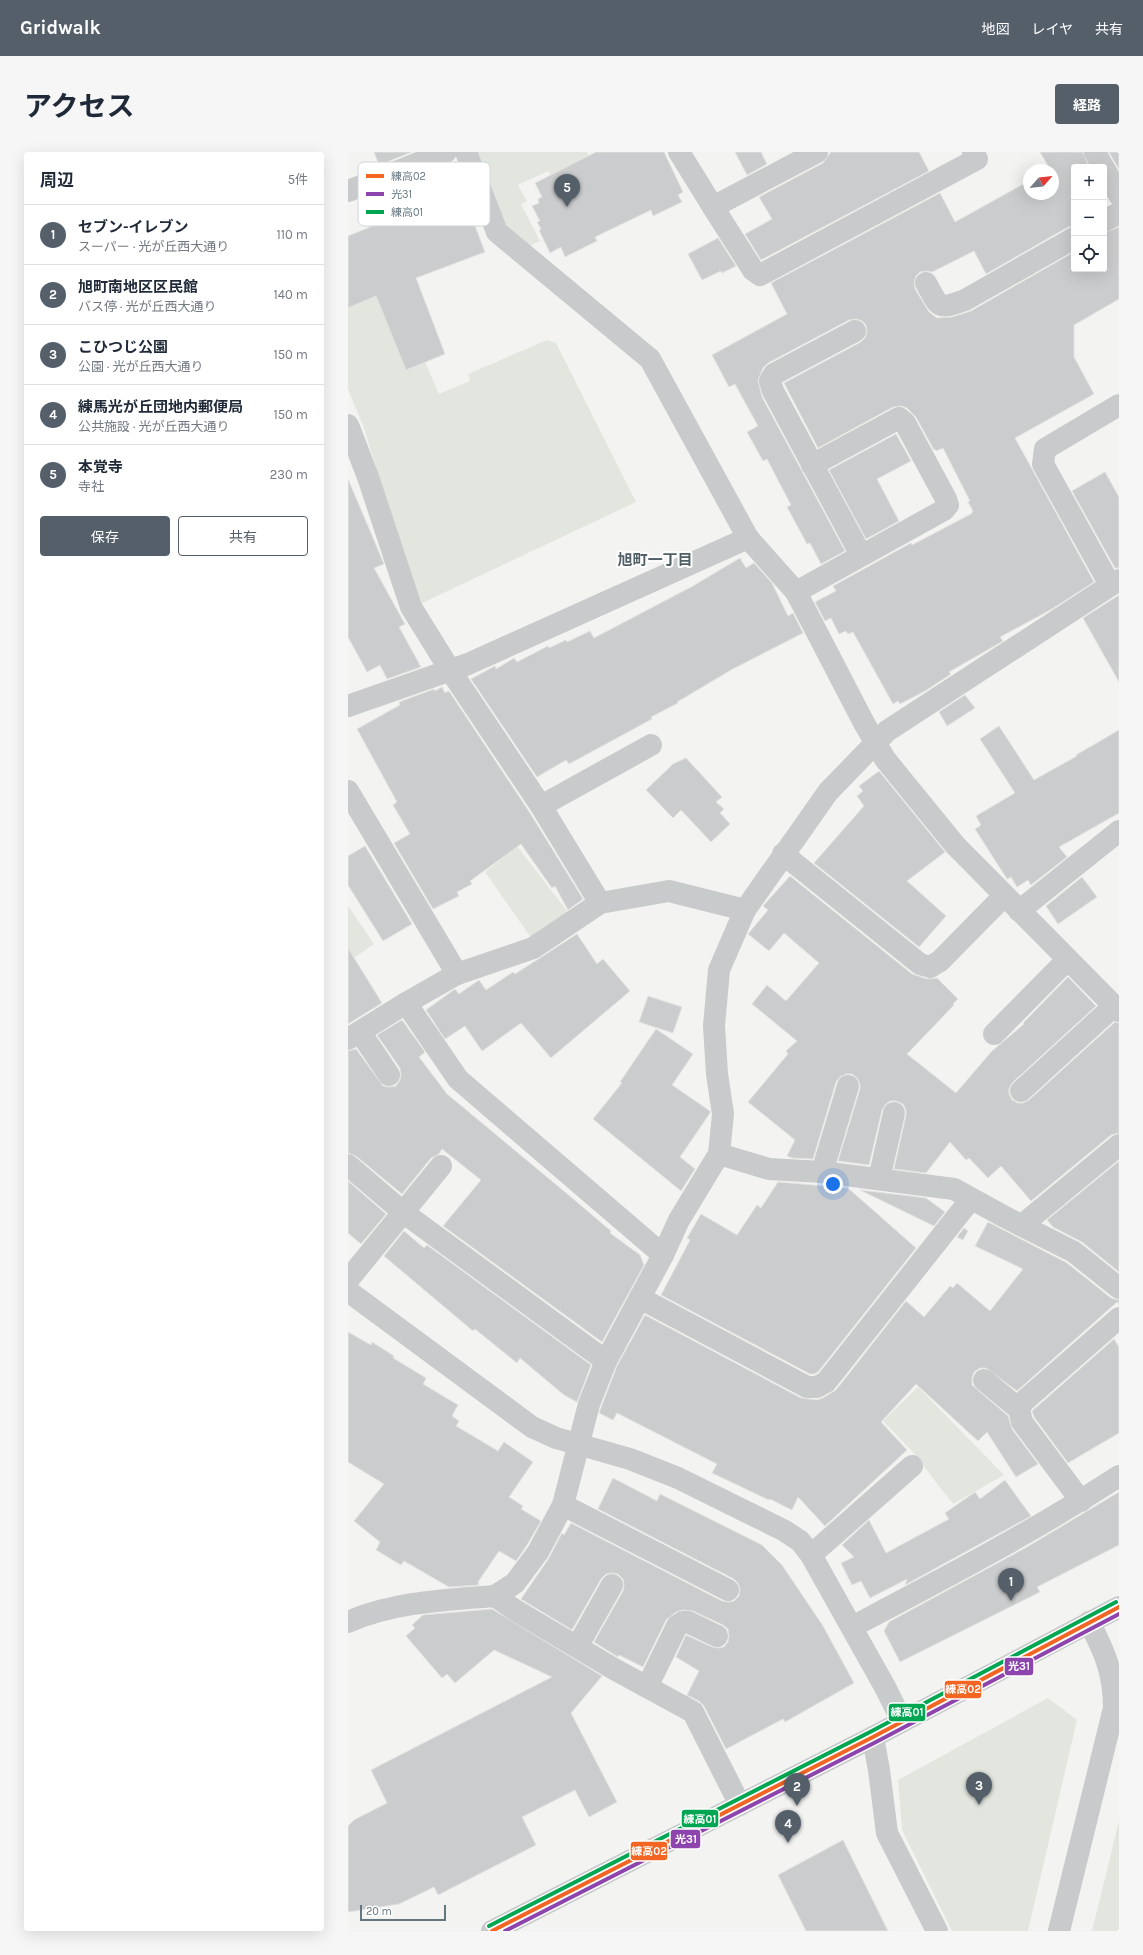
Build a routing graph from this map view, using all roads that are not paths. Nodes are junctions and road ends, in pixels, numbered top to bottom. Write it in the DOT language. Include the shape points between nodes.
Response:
graph roads {
  1 [pos="446,152"];
  2 [pos="466,152"];
  3 [pos="679,152"];
  4 [pos="817,152"];
  5 [pos="973,152"];
  6 [pos="1094,152"];
  7 [pos="421,162"];
  8 [pos="470,162"];
  9 [pos="1102,164"];
  10 [pos="1107,173"];
  11 [pos="358,187"];
  12 [pos="348,191"];
  13 [pos="1119,195"];
  14 [pos="713,207"];
  15 [pos="1119,213"];
  16 [pos="490,214"];
  17 [pos="1107,219"];
  18 [pos="1071,240"];
  19 [pos="926,283"];
  20 [pos="855,331"];
  21 [pos="1119,406"];
  22 [pos="348,425"];
  23 [pos="812,465"];
  24 [pos="748,538"];
  25 [pos="862,555"];
  26 [pos="1114,582"];
  27 [pos="796,592"];
  28 [pos="450,670"];
  29 [pos="348,706"];
  30 [pos="875,744"];
  31 [pos="650,745"];
  32 [pos="348,791"];
  33 [pos="541,806"];
  34 [pos="1119,831"];
  35 [pos="783,854"];
  36 [pos="600,903"];
  37 [pos="1011,904"];
  38 [pos="745,910"];
  39 [pos="1067,960"];
  40 [pos="457,974"];
  41 [pos="406,1003"];
  42 [pos="1116,1009"];
  43 [pos="994,1034"];
  44 [pos="354,1035"];
  45 [pos="389,1075"];
  46 [pos="848,1086"];
  47 [pos="1021,1090"];
  48 [pos="894,1113"];
  49 [pos="1119,1145"];
  50 [pos="719,1154"];
  51 [pos="348,1164"];
  52 [pos="441,1166"];
  53 [pos="822,1172"];
  54 [pos="879,1179"];
  55 [pos="971,1199"];
  56 [pos="404,1213"];
  57 [pos="1022,1225"];
  58 [pos="663,1255"];
  59 [pos="348,1280"];
  60 [pos="1119,1288"];
  61 [pos="348,1291"];
  62 [pos="640,1298"];
  63 [pos="1119,1318"];
  64 [pos="606,1361"];
  65 [pos="984,1380"];
  66 [pos="1019,1409"];
  67 [pos="578,1444"];
  68 [pos="912,1466"];
  69 [pos="1119,1476"];
  70 [pos="1081,1501"];
  71 [pos="563,1506"];
  72 [pos="811,1555"];
  73 [pos="612,1585"];
  74 [pos="728,1590"];
  75 [pos="495,1596"];
  76 [pos="1119,1607"];
  77 [pos="348,1622"];
  78 [pos="1090,1622"];
  79 [pos="852,1627"];
  80 [pos="717,1636"];
  81 [pos="577,1647"];
  82 [pos="646,1687"];
  83 [pos="902,1721"];
  84 [pos="873,1737"];
  85 [pos="740,1805"];
  86 [pos="492,1931"];
  87 [pos="937,1931"];
  88 [pos="1059,1931"];
  1 -- 7 [label="street"];
  2 -- 8 [label="street"];
  3 -- 14 [label="street"];
  4 -- 14 [label="street"];
  5 -- 14 [label="street" via="977,159 760,275 753,270"];
  6 -- 9 [label="street"];
  10 -- 13 [label="street"];
  11 -- 12 [label="street"];
  15 -- 17 [label="street"];
  16 -- 24 [label="street" via="497,232 650,359"];
  18 -- 19 [label="street" via="965,300 947,306 937,303"];
  20 -- 23 [label="street" via="774,374 770,381"];
  21 -- 26 [label="street" via="1045,449 1043,464"];
  22 -- 28 [label="street" via="411,607"];
  23 -- 25 [label="street"];
  23 -- 25 [label="street" via="899,418 905,423 948,505 944,510"];
  24 -- 27 [label="street"];
  24 -- 28 [label="street"];
  25 -- 27 [label="street"];
  26 -- 30 [label="street" via="887,731"];
  27 -- 30 [label="street"];
  28 -- 29 [label="street"];
  28 -- 33 [label="street"];
  30 -- 35 [label="street" via="828,792"];
  30 -- 37 [label="street" via="955,845"];
  31 -- 33 [label="street"];
  32 -- 40 [label="street"];
  33 -- 36 [label="street"];
  34 -- 37 [label="street"];
  35 -- 37 [label="street" via="920,964 930,967"];
  35 -- 38 [label="street"];
  36 -- 38 [label="street" via="670,891"];
  36 -- 40 [label="street" via="533,948"];
  37 -- 39 [label="street"];
  38 -- 50 [label="street" via="719,970 714,1026 723,1114"];
  39 -- 42 [label="street"];
  39 -- 43 [label="street"];
  40 -- 41 [label="street"];
  41 -- 44 [label="street"];
  41 -- 58 [label="street" via="458,1079"];
  42 -- 47 [label="street"];
  44 -- 45 [label="street"];
  46 -- 53 [label="street"];
  48 -- 54 [label="street"];
  49 -- 57 [label="street"];
  50 -- 53 [label="street" via="769,1169"];
  50 -- 58 [label="street" via="679,1220"];
  51 -- 56 [label="street"];
  52 -- 56 [label="street"];
  53 -- 54 [label="street"];
  54 -- 55 [label="street" via="954,1189"];
  55 -- 57 [label="street"];
  55 -- 62 [label="street" via="826,1382 817,1387 807,1387"];
  56 -- 59 [label="street"];
  56 -- 64 [label="street"];
  57 -- 60 [label="street" via="1074,1252"];
  58 -- 62 [label="street"];
  61 -- 67 [label="street" via="532,1427"];
  62 -- 64 [label="street"];
  63 -- 66 [label="street" via="1023,1402"];
  64 -- 67 [label="street" via="588,1404"];
  65 -- 66 [label="street"];
  66 -- 70 [label="street" via="1022,1422"];
  67 -- 71 [label="street"];
  67 -- 72 [label="street" via="630,1459 678,1478 785,1531 800,1541"];
  68 -- 72 [label="street"];
  69 -- 70 [label="street"];
  70 -- 79 [label="street" via="968,1566"];
  71 -- 74 [label="street"];
  71 -- 75 [label="street" via="538,1552 515,1583"];
  72 -- 79 [label="street"];
  73 -- 81 [label="street"];
  75 -- 77 [label="street" via="413,1604"];
  75 -- 81 [label="street"];
  76 -- 78 [label="street"];
  78 -- 83 [label="street"];
  78 -- 88 [label="street" via="1112,1672 1114,1708"];
  79 -- 83 [label="street"];
  80 -- 82 [label="street" via="688,1622 677,1626"];
  81 -- 82 [label="street"];
  82 -- 85 [label="street" via="693,1712"];
  83 -- 84 [label="street"];
  84 -- 85 [label="street"];
  84 -- 87 [label="street" via="887,1833"];
  85 -- 86 [label="street"];
}
